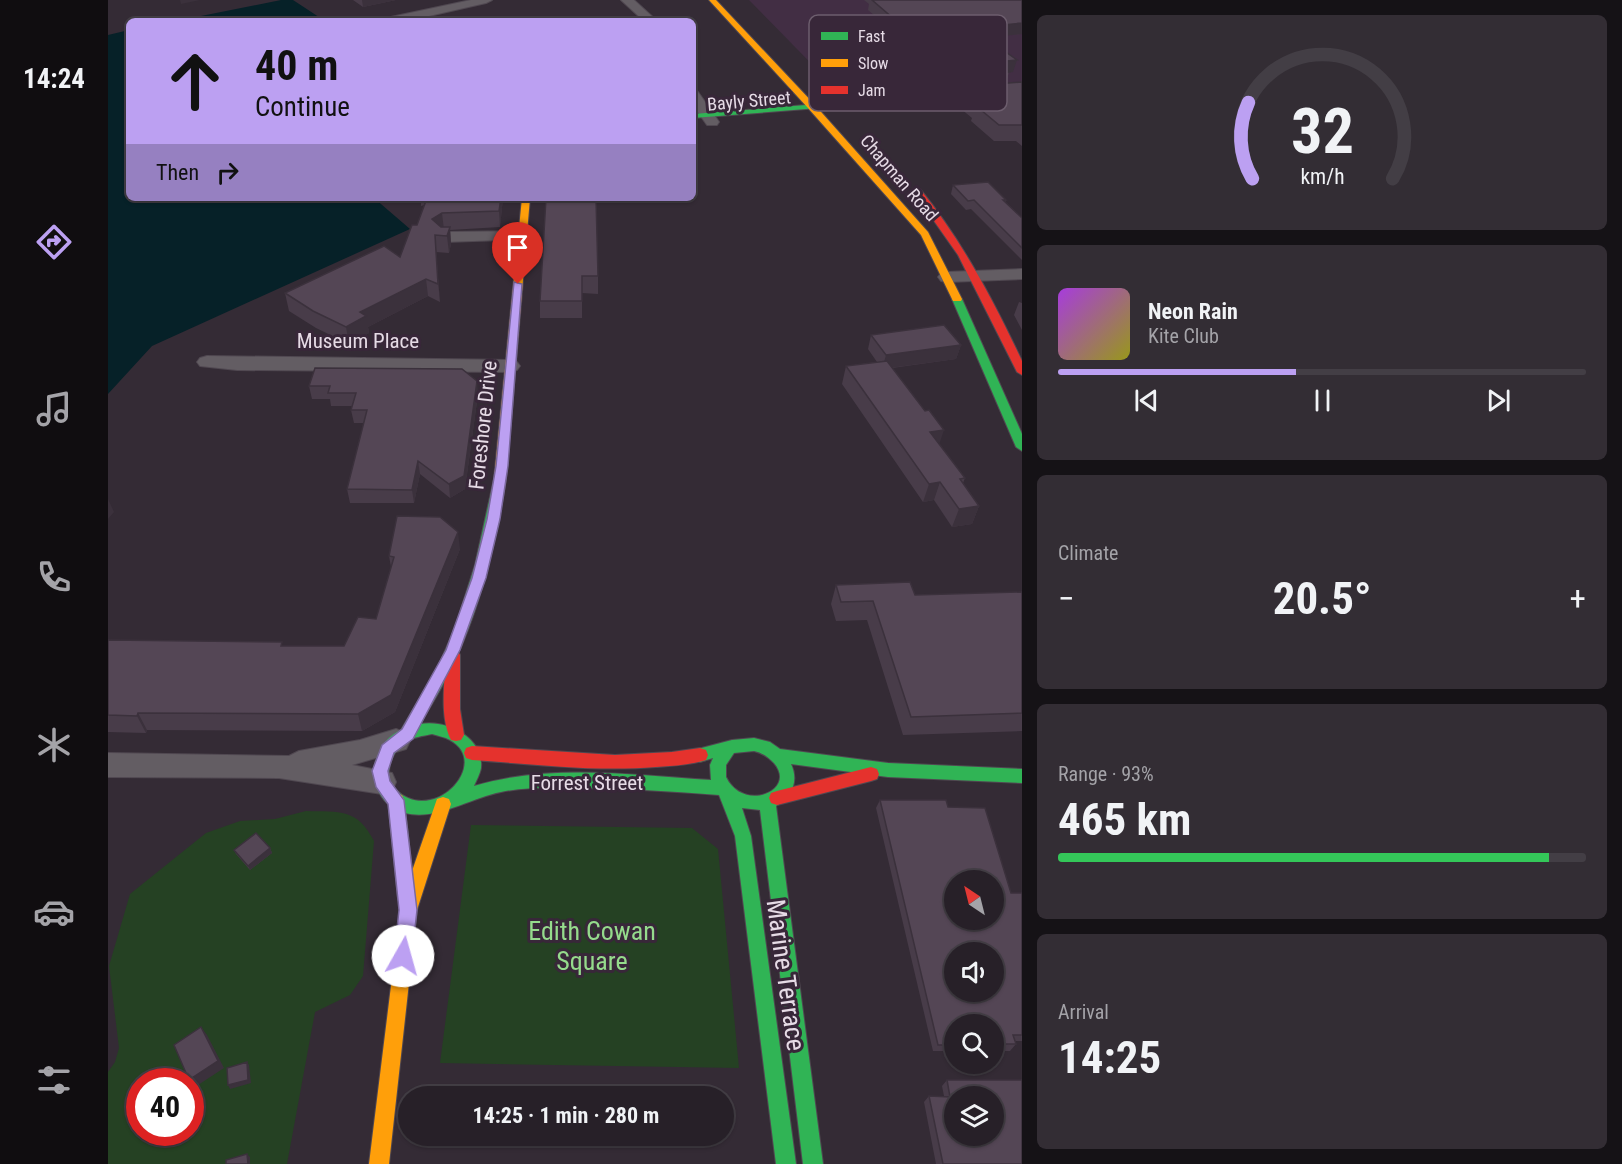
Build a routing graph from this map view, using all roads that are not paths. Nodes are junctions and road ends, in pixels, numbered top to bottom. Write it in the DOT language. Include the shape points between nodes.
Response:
graph roads {
  1 [pos="416,0"];
  2 [pos="486,0"];
  3 [pos="627,0"];
  4 [pos="712,0"];
  5 [pos="436,11"];
  6 [pos="404,18"];
  7 [pos="648,18"];
  8 [pos="1022,90"];
  9 [pos="1007,91"];
  10 [pos="696,101"];
  11 [pos="809,104"];
  12 [pos="809,109"];
  13 [pos="816,111"];
  14 [pos="704,118"];
  15 [pos="903,177"];
  16 [pos="525,201"];
  17 [pos="522,236"];
  18 [pos="444,237"];
  19 [pos="1022,274"];
  20 [pos="975,276"];
  21 [pos="947,277"];
  22 [pos="207,362"];
  23 [pos="510,366"];
  24 [pos="1022,372"];
  25 [pos="1022,447"];
  26 [pos="453,650"];
  27 [pos="456,735"];
  28 [pos="402,737"];
  29 [pos="728,749"];
  30 [pos="472,753"];
  31 [pos="777,755"];
  32 [pos="108,765"];
  33 [pos="279,766"];
  34 [pos="888,770"];
  35 [pos="1022,770"];
  36 [pos="1002,775"];
  37 [pos="1022,776"];
  38 [pos="389,791"];
  39 [pos="726,791"];
  40 [pos="772,800"];
  41 [pos="448,802"];
  42 [pos="408,910"];
  43 [pos="379,1164"];
  44 [pos="786,1164"];
  45 [pos="813,1164"];
  1 -- 5 [label="street"];
  2 -- 5 [label="street"];
  3 -- 7 [label="street"];
  4 -- 11 [label="street, Chapman Road"];
  5 -- 6 [label="street"];
  8 -- 9 [label="street, Bayly Street"];
  10 -- 14 [label="street"];
  12 -- 14 [label="street, Bayly Street"];
  13 -- 21 [label="street, Chapman Road" via="925,234"];
  15 -- 20 [label="street, Chapman Road" via="946,225"];
  16 -- 17 [label="street, Foreshore Drive"];
  17 -- 18 [label="street"];
  17 -- 23 [label="street, Foreshore Drive"];
  19 -- 20 [label="street"];
  20 -- 21 [label="street"];
  20 -- 24 [label="street, Chapman Road"];
  21 -- 25 [label="street, Chapman Road"];
  22 -- 23 [label="street, Museum Place"];
  23 -- 26 [label="street, Foreshore Drive" via="494,519 479,578"];
  26 -- 27 [label="street, Foreshore Drive" via="452,709"];
  26 -- 28 [label="street, Foreshore Drive"];
  27 -- 28 [label="street" via="432,728"];
  27 -- 30 [label="street"];
  28 -- 33 [label="street" via="360,752"];
  28 -- 38 [label="street" via="383,760 380,771"];
  29 -- 30 [label="street, Forrest Street" via="684,759 653,760"];
  29 -- 31 [label="street" via="758,745"];
  29 -- 39 [label="street" via="717,764"];
  30 -- 41 [label="street" via="472,776"];
  31 -- 34 [label="street"];
  31 -- 40 [label="street" via="787,772 787,782"];
  32 -- 33 [label="street"];
  33 -- 38 [label="street"];
  34 -- 36 [label="street"];
  34 -- 40 [label="street"];
  35 -- 36 [label="street"];
  36 -- 37 [label="street"];
  38 -- 41 [label="street" via="408,806 422,808"];
  38 -- 42 [label="street"];
  39 -- 40 [label="street" via="747,803"];
  39 -- 41 [label="street, Forrest Street" via="613,781 529,782 500,785"];
  39 -- 44 [label="street, Marine Terrace" via="743,836"];
  40 -- 45 [label="street, Marine Terrace"];
  41 -- 42 [label="street"];
  42 -- 43 [label="street"];
}
